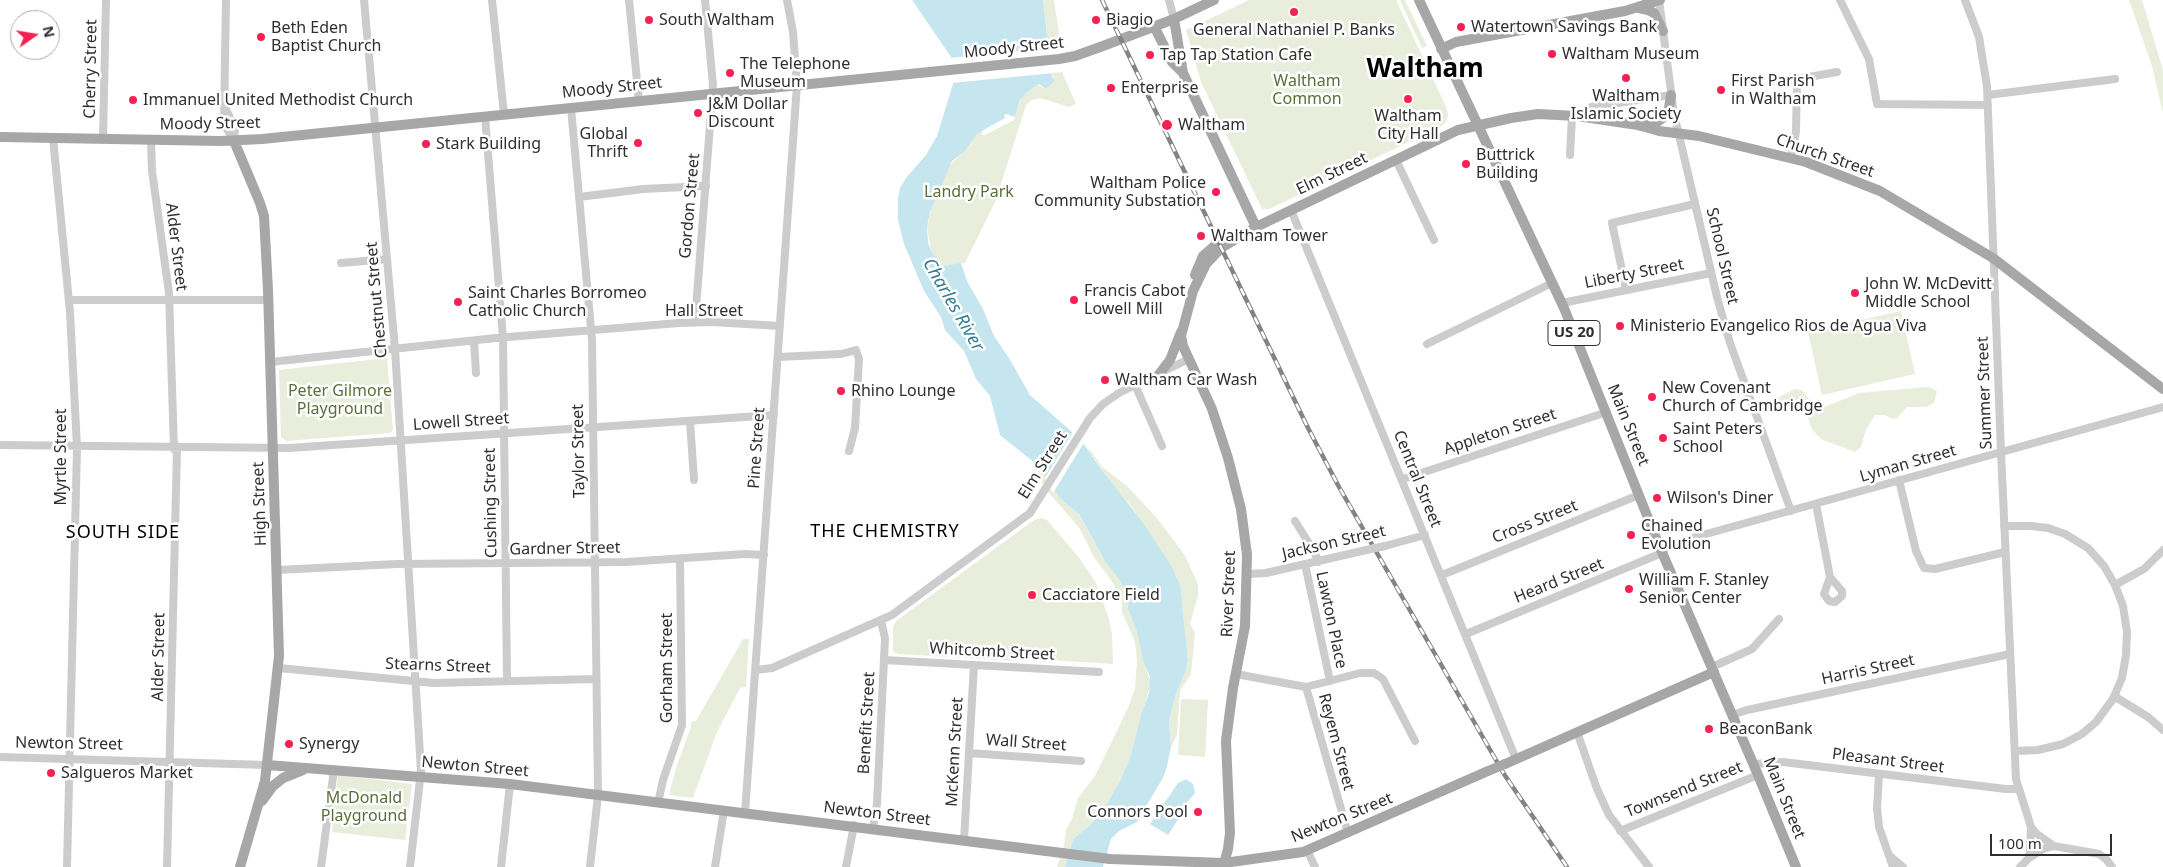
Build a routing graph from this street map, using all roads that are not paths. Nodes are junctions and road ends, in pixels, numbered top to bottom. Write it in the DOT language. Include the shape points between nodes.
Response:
graph roads {
  1 [pos="106,0"];
  2 [pos="226,0"];
  3 [pos="364,0"];
  4 [pos="492,0"];
  5 [pos="629,0"];
  6 [pos="705,0"];
  7 [pos="787,0"];
  8 [pos="1169,0"];
  9 [pos="1214,0"];
  10 [pos="1419,0"];
  11 [pos="1659,0"];
  12 [pos="1840,0"];
  13 [pos="1965,0"];
  14 [pos="1632,9"];
  15 [pos="1174,18"];
  16 [pos="1154,26"];
  17 [pos="1663,31"];
  18 [pos="1442,48"];
  19 [pos="1837,72"];
  20 [pos="1183,73"];
  21 [pos="2115,79"];
  22 [pos="1797,80"];
  23 [pos="1786,81"];
  24 [pos="797,85"];
  25 [pos="712,93"];
  26 [pos="1671,95"];
  27 [pos="1988,95"];
  28 [pos="638,101"];
  29 [pos="1988,105"];
  30 [pos="571,108"];
  31 [pos="504,114"];
  32 [pos="485,116"];
  33 [pos="1572,116"];
  34 [pos="1588,118"];
  35 [pos="1478,125"];
  36 [pos="1638,125"];
  37 [pos="375,127"];
  38 [pos="1679,134"];
  39 [pos="0,137"];
  40 [pos="53,138"];
  41 [pos="103,139"];
  42 [pos="151,140"];
  43 [pos="234,140"];
  44 [pos="1570,154"];
  45 [pos="1791,158"];
  46 [pos="1396,160"];
  47 [pos="706,186"];
  48 [pos="579,197"];
  49 [pos="1695,204"];
  50 [pos="1291,210"];
  51 [pos="1256,227"];
  52 [pos="1434,240"];
  53 [pos="1993,258"];
  54 [pos="387,259"];
  55 [pos="341,264"];
  56 [pos="1711,274"];
  57 [pos="1552,284"];
  58 [pos="1626,290"];
  59 [pos="69,300"];
  60 [pos="169,300"];
  61 [pos="268,300"];
  62 [pos="1562,303"];
  63 [pos="695,322"];
  64 [pos="780,326"];
  65 [pos="1182,329"];
  66 [pos="591,330"];
  67 [pos="503,338"];
  68 [pos="474,341"];
  69 [pos="1428,344"];
  70 [pos="395,349"];
  71 [pos="778,357"];
  72 [pos="1189,359"];
  73 [pos="270,362"];
  74 [pos="476,373"];
  75 [pos="1160,373"];
  76 [pos="1135,385"];
  77 [pos="2163,389"];
  78 [pos="2163,408"];
  79 [pos="1606,412"];
  80 [pos="774,415"];
  81 [pos="690,421"];
  82 [pos="593,427"];
  83 [pos="504,433"];
  84 [pos="400,440"];
  85 [pos="0,445"];
  86 [pos="1162,446"];
  87 [pos="77,447"];
  88 [pos="175,449"];
  89 [pos="273,449"];
  90 [pos="849,451"];
  91 [pos="2001,452"];
  92 [pos="1403,479"];
  93 [pos="694,480"];
  94 [pos="1899,480"];
  95 [pos="1639,495"];
  96 [pos="1816,504"];
  97 [pos="1790,511"];
  98 [pos="1295,521"];
  99 [pos="2004,526"];
  100 [pos="1425,535"];
  101 [pos="2163,550"];
  102 [pos="1662,551"];
  103 [pos="2005,552"];
  104 [pos="764,555"];
  105 [pos="680,559"];
  106 [pos="1318,562"];
  107 [pos="505,563"];
  108 [pos="595,563"];
  109 [pos="408,564"];
  110 [pos="1305,564"];
  111 [pos="277,570"];
  112 [pos="1248,574"];
  113 [pos="1442,575"];
  114 [pos="1830,577"];
  115 [pos="2115,585"];
  116 [pos="1779,619"];
  117 [pos="881,621"];
  118 [pos="1466,634"];
  119 [pos="2010,654"];
  120 [pos="884,660"];
  121 [pos="974,665"];
  122 [pos="279,668"];
  123 [pos="756,670"];
  124 [pos="1713,670"];
  125 [pos="1098,672"];
  126 [pos="1236,674"];
  127 [pos="596,679"];
  128 [pos="507,681"];
  129 [pos="1330,681"];
  130 [pos="415,682"];
  131 [pos="1306,687"];
  132 [pos="2114,696"];
  133 [pos="1732,715"];
  134 [pos="2163,730"];
  135 [pos="1577,732"];
  136 [pos="1415,741"];
  137 [pos="969,752"];
  138 [pos="2015,752"];
  139 [pos="0,757"];
  140 [pos="70,759"];
  141 [pos="1516,759"];
  142 [pos="1081,761"];
  143 [pos="170,762"];
  144 [pos="1754,764"];
  145 [pos="267,765"];
  146 [pos="314,768"];
  147 [pos="332,769"];
  148 [pos="1879,774"];
  149 [pos="1758,775"];
  150 [pos="421,777"];
  151 [pos="510,784"];
  152 [pos="2018,788"];
  153 [pos="598,796"];
  154 [pos="658,803"];
  155 [pos="724,810"];
  156 [pos="256,812"];
  157 [pos="746,813"];
  158 [pos="854,826"];
  159 [pos="2031,827"];
  160 [pos="873,828"];
  161 [pos="1620,831"];
  162 [pos="1348,833"];
  163 [pos="964,840"];
  164 [pos="2054,846"];
  165 [pos="1307,850"];
  166 [pos="1887,852"];
  167 [pos="2028,859"];
  168 [pos="1223,865"];
  169 [pos="67,867"];
  170 [pos="167,867"];
  171 [pos="240,867"];
  172 [pos="321,867"];
  173 [pos="410,867"];
  174 [pos="500,867"];
  175 [pos="590,867"];
  176 [pos="715,867"];
  177 [pos="846,867"];
  178 [pos="1315,867"];
  179 [pos="1649,867"];
  180 [pos="1796,867"];
  181 [pos="1893,867"];
  182 [pos="1903,867"];
  183 [pos="2020,867"];
  184 [pos="2112,867"];
  1 -- 41 [label="street, Cherry Street"];
  2 -- 43 [label="street" via="225,107 235,129"];
  3 -- 37 [label="street, Chestnut Street"];
  4 -- 31 [label="street"];
  5 -- 28 [label="street"];
  6 -- 25 [label="street, Gordon Street"];
  7 -- 24 [label="street, Pine Street"];
  8 -- 15 [label="street"];
  9 -- 15 [label="main road, Moody Street"];
  10 -- 18 [label="main road, Main Street / US 20"];
  11 -- 14 [label="main road"];
  11 -- 17 [label="street, School Street"];
  12 -- 29 [label="street" via="1869,59 1878,104"];
  13 -- 27 [label="street, Summer Street" via="1979,37"];
  14 -- 17 [label="main road" via="1652,12"];
  14 -- 18 [label="main road" via="1456,42"];
  15 -- 16 [label="main road, Moody Street"];
  15 -- 20 [label="main road"];
  16 -- 20 [label="main road" via="1172,62"];
  16 -- 24 [label="main road, Moody Street" via="1079,55 1054,60"];
  17 -- 26 [label="street, School Street"];
  18 -- 35 [label="main road, Main Street / US 20"];
  19 -- 22 [label="street"];
  20 -- 51 [label="main road"];
  21 -- 27 [label="street"];
  22 -- 23 [label="street"];
  22 -- 45 [label="street" via="1796,131"];
  24 -- 25 [label="main road, Moody Street"];
  24 -- 64 [label="street, Pine Street"];
  25 -- 28 [label="main road, Moody Street"];
  25 -- 47 [label="street, Gordon Street"];
  26 -- 34 [label="street" via="1591,107"];
  26 -- 36 [label="main road" via="1664,117 1653,124"];
  26 -- 38 [label="street, School Street"];
  27 -- 29 [label="street, Summer Street"];
  28 -- 30 [label="main road, Moody Street"];
  29 -- 53 [label="street, Summer Street"];
  30 -- 31 [label="main road, Moody Street"];
  30 -- 48 [label="street, Taylor Street"];
  31 -- 32 [label="main road, Moody Street"];
  32 -- 37 [label="main road, Moody Street"];
  32 -- 67 [label="street, Cushing Street"];
  33 -- 34 [label="main road, Church Street"];
  33 -- 35 [label="main road, Church Street" via="1527,115"];
  33 -- 44 [label="street"];
  34 -- 36 [label="main road, Church Street"];
  35 -- 46 [label="main road, Elm Street" via="1458,130"];
  35 -- 57 [label="main road, Main Street / US 20"];
  36 -- 38 [label="main road, Church Street"];
  37 -- 43 [label="main road, Moody Street"];
  37 -- 54 [label="street, Chestnut Street"];
  38 -- 45 [label="main road, Church Street"];
  38 -- 49 [label="street, School Street"];
  39 -- 40 [label="main road, Moody Street"];
  40 -- 41 [label="main road, Moody Street"];
  40 -- 59 [label="street, Myrtle Street"];
  41 -- 42 [label="main road, Moody Street"];
  42 -- 43 [label="main road, Moody Street"];
  42 -- 60 [label="street, Alder Street"];
  43 -- 61 [label="main road, High Street" via="263,211"];
  45 -- 53 [label="main road, Church Street" via="1880,191"];
  46 -- 50 [label="main road, Elm Street"];
  46 -- 52 [label="street"];
  47 -- 48 [label="street"];
  47 -- 63 [label="street, Gordon Street"];
  48 -- 66 [label="street, Taylor Street"];
  49 -- 56 [label="street, School Street"];
  49 -- 58 [label="street" via="1612,223"];
  50 -- 51 [label="main road, Elm Street"];
  50 -- 92 [label="street, Central Street"];
  51 -- 65 [label="main road, Elm Street" via="1212,256 1200,274"];
  53 -- 77 [label="main road, Church Street"];
  53 -- 91 [label="street, Summer Street"];
  54 -- 55 [label="street"];
  54 -- 70 [label="street, Chestnut Street"];
  56 -- 58 [label="street, Liberty Street"];
  56 -- 97 [label="street, School Street" via="1730,343"];
  57 -- 62 [label="main road, Main Street / US 20"];
  57 -- 69 [label="street"];
  58 -- 62 [label="street, Liberty Street"];
  59 -- 60 [label="street"];
  59 -- 87 [label="street, Myrtle Street"];
  60 -- 61 [label="street"];
  60 -- 88 [label="street, Alder Street"];
  61 -- 73 [label="main road, High Street"];
  62 -- 79 [label="main road, Main Street / US 20"];
  63 -- 64 [label="street, Hall Street"];
  63 -- 66 [label="street, Hall Street"];
  64 -- 71 [label="street, Pine Street"];
  65 -- 72 [label="main road, Elm Street" via="1182,341"];
  65 -- 75 [label="main road" via="1170,360"];
  66 -- 67 [label="street, Hall Street"];
  66 -- 82 [label="street, Taylor Street"];
  67 -- 68 [label="street, Hall Street"];
  67 -- 83 [label="street, Cushing Street"];
  68 -- 70 [label="street, Hall Street"];
  68 -- 74 [label="street"];
  70 -- 73 [label="street, Hall Street"];
  70 -- 84 [label="street, Chestnut Street"];
  71 -- 80 [label="street, Pine Street"];
  71 -- 90 [label="street" via="856,350 859,359 855,428"];
  72 -- 75 [label="street, Elm Street"];
  72 -- 112 [label="main road, River Street" via="1212,408 1233,474 1243,523"];
  73 -- 89 [label="main road, High Street"];
  75 -- 76 [label="street, Elm Street"];
  76 -- 86 [label="street"];
  76 -- 117 [label="street, Elm Street" via="1106,401 1086,425 1039,501 1021,520"];
  78 -- 91 [label="street, Lyman Street"];
  79 -- 92 [label="street, Appleton Street"];
  79 -- 95 [label="main road, Main Street / US 20"];
  80 -- 81 [label="street, Lowell Street"];
  80 -- 104 [label="street, Pine Street"];
  81 -- 82 [label="street, Lowell Street"];
  81 -- 93 [label="street"];
  82 -- 83 [label="street, Lowell Street"];
  82 -- 108 [label="street, Taylor Street"];
  83 -- 84 [label="street, Lowell Street"];
  83 -- 107 [label="street, Cushing Street"];
  84 -- 89 [label="street, Lowell Street"];
  84 -- 109 [label="street, Chestnut Street"];
  85 -- 87 [label="street, Lowell Street"];
  87 -- 88 [label="street, Lowell Street"];
  87 -- 140 [label="street, Myrtle Street"];
  88 -- 89 [label="street, Lowell Street"];
  88 -- 143 [label="street, Alder Street"];
  89 -- 111 [label="main road, High Street"];
  91 -- 94 [label="street, Lyman Street"];
  91 -- 99 [label="street, Summer Street"];
  92 -- 100 [label="street, Central Street"];
  94 -- 96 [label="street, Lyman Street"];
  94 -- 103 [label="street" via="1916,552 1924,568 1936,569"];
  95 -- 102 [label="main road, Main Street / US 20"];
  95 -- 113 [label="street, Cross Street"];
  96 -- 97 [label="street, Lyman Street"];
  96 -- 114 [label="street"];
  97 -- 102 [label="street, Lyman Street" via="1693,538"];
  98 -- 106 [label="street"];
  99 -- 103 [label="street, Summer Street"];
  99 -- 115 [label="street" via="2040,527 2065,534 2093,553"];
  100 -- 106 [label="street, Jackson Street, bridge"];
  100 -- 113 [label="street, Central Street"];
  101 -- 115 [label="street" via="2144,569"];
  102 -- 118 [label="street, Heard Street"];
  102 -- 124 [label="main road, Main Street / US 20"];
  103 -- 119 [label="street, Summer Street"];
  104 -- 105 [label="street, Gardner Street"];
  104 -- 123 [label="street, Pine Street"];
  105 -- 108 [label="street, Gardner Street"];
  105 -- 154 [label="street, Gorham Street" via="682,725"];
  106 -- 110 [label="street, Jackson Street"];
  107 -- 108 [label="street, Gardner Street"];
  107 -- 109 [label="street, Gardner Street"];
  107 -- 128 [label="street, Cushing Street"];
  108 -- 127 [label="street, Taylor Street"];
  109 -- 111 [label="street, Gardner Street"];
  109 -- 130 [label="street, Chestnut Street"];
  110 -- 112 [label="street, Jackson Street"];
  110 -- 129 [label="street, Lawton Place"];
  111 -- 122 [label="main road, High Street"];
  112 -- 126 [label="main road, River Street" via="1246,626"];
  113 -- 118 [label="street, Central Street"];
  115 -- 132 [label="street" via="2123,606 2128,638 2124,670"];
  116 -- 124 [label="street" via="1752,649"];
  117 -- 120 [label="street, Benefit Street" via="885,635"];
  117 -- 123 [label="street, Elm Street" via="772,668"];
  118 -- 141 [label="street, Central Street"];
  119 -- 133 [label="street, Harris Street"];
  119 -- 138 [label="street, Summer Street"];
  120 -- 121 [label="street, Whitcomb Street"];
  120 -- 160 [label="street, Benefit Street"];
  121 -- 125 [label="street, Whitcomb Street"];
  121 -- 137 [label="street, McKenn Street"];
  122 -- 130 [label="street, Stearns Street"];
  122 -- 145 [label="main road, High Street"];
  123 -- 157 [label="street, Pine Street"];
  124 -- 133 [label="main road, Main Street / US 20"];
  124 -- 135 [label="main road, Newton Street"];
  126 -- 131 [label="street"];
  126 -- 168 [label="main road, River Street" via="1226,741 1230,816 1229,844"];
  127 -- 128 [label="street, Stearns Street"];
  127 -- 153 [label="street, Taylor Street"];
  128 -- 130 [label="street, Stearns Street"];
  129 -- 131 [label="street"];
  129 -- 136 [label="street" via="1360,673 1377,674"];
  130 -- 150 [label="street, Chestnut Street"];
  131 -- 162 [label="street, Reyem Street"];
  132 -- 134 [label="street"];
  132 -- 138 [label="street" via="2096,722 2075,739 2046,749"];
  133 -- 144 [label="main road, Main Street / US 20"];
  135 -- 141 [label="main road, Newton Street"];
  135 -- 161 [label="street" via="1600,796"];
  137 -- 142 [label="street, Wall Street"];
  137 -- 163 [label="street, McKenn Street"];
  138 -- 152 [label="street, Summer Street"];
  139 -- 140 [label="street, Newton Street"];
  140 -- 143 [label="street, Newton Street"];
  140 -- 169 [label="street, Myrtle Street"];
  141 -- 162 [label="main road, Newton Street, bridge"];
  143 -- 145 [label="street, Newton Street"];
  143 -- 170 [label="street, Alder Street"];
  144 -- 148 [label="street, Pleasant Street" via="1784,762"];
  144 -- 149 [label="main road, Main Street / US 20"];
  145 -- 146 [label="main road, Newton Street"];
  145 -- 156 [label="main road, High Street"];
  146 -- 147 [label="main road, Newton Street"];
  146 -- 156 [label="main road" via="282,778"];
  147 -- 150 [label="main road, Newton Street"];
  147 -- 172 [label="street"];
  148 -- 152 [label="street, Pleasant Street"];
  148 -- 166 [label="street" via="1878,822"];
  149 -- 161 [label="street, Townsend Street"];
  149 -- 180 [label="main road, Main Street / US 20"];
  150 -- 151 [label="main road, Newton Street"];
  150 -- 173 [label="street, Chestnut Street"];
  151 -- 153 [label="main road, Newton Street"];
  151 -- 174 [label="street"];
  152 -- 159 [label="street, Summer Street"];
  153 -- 154 [label="main road, Newton Street"];
  153 -- 175 [label="street, Taylor Street"];
  154 -- 155 [label="main road, Newton Street"];
  155 -- 157 [label="main road, Newton Street"];
  155 -- 176 [label="street"];
  156 -- 171 [label="main road, High Street"];
  157 -- 158 [label="main road, Newton Street"];
  158 -- 160 [label="main road, Newton Street"];
  158 -- 177 [label="street"];
  159 -- 164 [label="street"];
  159 -- 167 [label="street"];
  160 -- 163 [label="main road, Newton Street"];
  161 -- 179 [label="street"];
  162 -- 165 [label="main road, Newton Street"];
  163 -- 168 [label="main road, Newton Street" via="1110,859"];
  164 -- 167 [label="street"];
  164 -- 184 [label="street" via="2099,854"];
  165 -- 168 [label="main road, Newton Street"];
  165 -- 178 [label="street"];
  166 -- 181 [label="street"];
  166 -- 182 [label="street"];
  167 -- 183 [label="street"];
}
